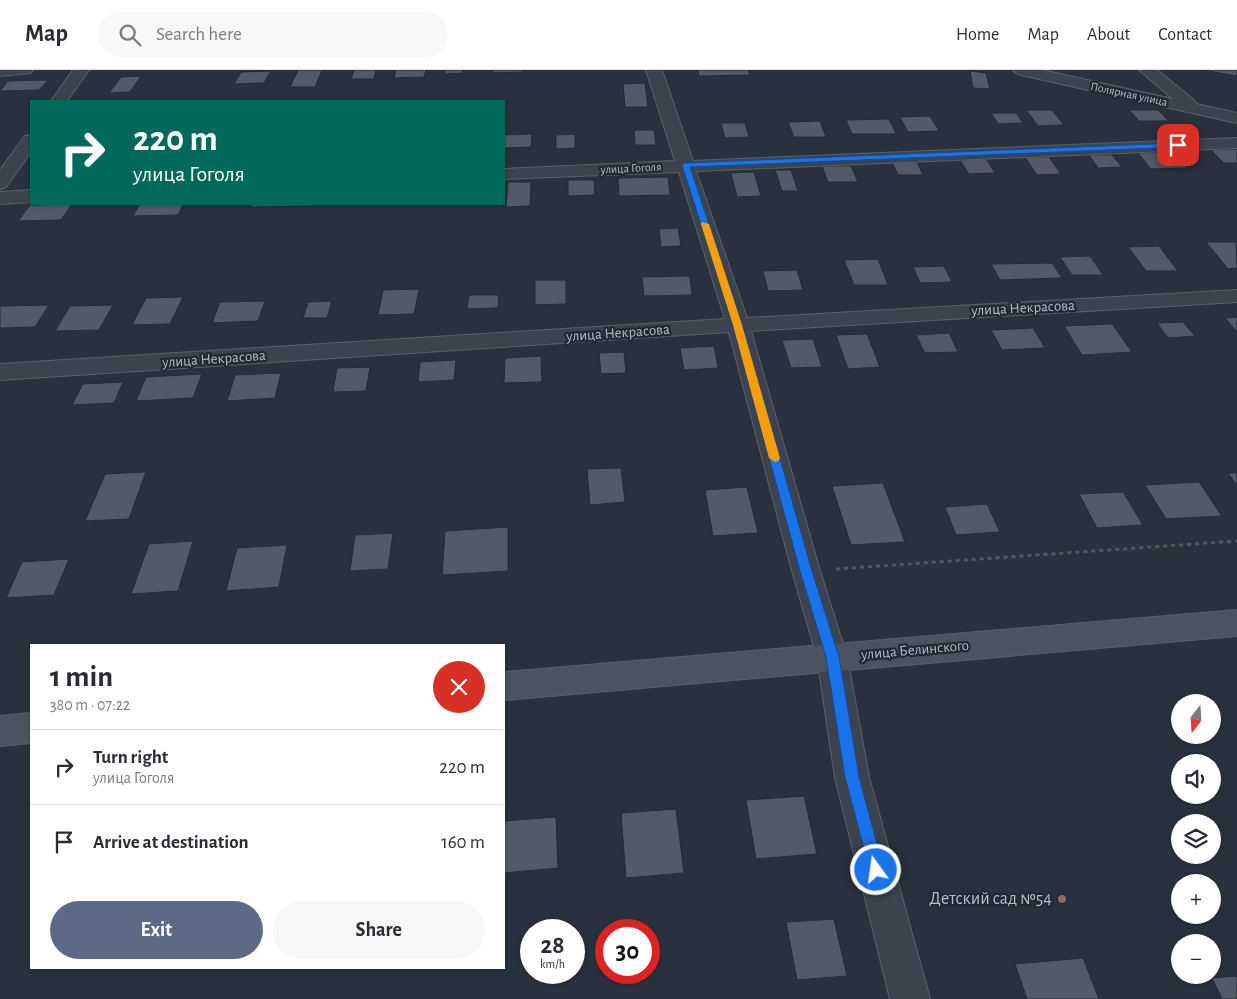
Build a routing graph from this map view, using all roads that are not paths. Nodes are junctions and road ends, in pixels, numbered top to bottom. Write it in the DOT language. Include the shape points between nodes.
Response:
graph roads {
  1 [pos="25,70"];
  2 [pos="81,70"];
  3 [pos="654,70"];
  4 [pos="1021,70"];
  5 [pos="1147,70"];
  6 [pos="0,71"];
  7 [pos="60,100"];
  8 [pos="1193,108"];
  9 [pos="1237,118"];
  10 [pos="30,141"];
  11 [pos="1237,143"];
  12 [pos="685,165"];
  13 [pos="505,174"];
  14 [pos="0,183"];
  15 [pos="30,196"];
  16 [pos="0,198"];
  17 [pos="1237,296"];
  18 [pos="738,325"];
  19 [pos="0,372"];
  20 [pos="1237,623"];
  21 [pos="832,657"];
  22 [pos="505,686"];
  23 [pos="30,728"];
  24 [pos="0,731"];
  25 [pos="910,999"];
  1 -- 6 [label="street"];
  2 -- 7 [label="street"];
  3 -- 12 [label="street"];
  4 -- 8 [label="street, Полярная улица"];
  5 -- 8 [label="street"];
  8 -- 9 [label="street, Полярная улица"];
  10 -- 14 [label="street"];
  11 -- 12 [label="street, улица Гоголя"];
  12 -- 13 [label="street, улица Гоголя"];
  12 -- 18 [label="street"];
  15 -- 16 [label="street"];
  17 -- 18 [label="street, улица Некрасова"];
  18 -- 19 [label="street, улица Некрасова"];
  18 -- 21 [label="street"];
  20 -- 21 [label="main road, улица Белинского"];
  21 -- 22 [label="main road, улица Белинского"];
  21 -- 25 [label="street" via="852,777"];
  23 -- 24 [label="main road"];
}
